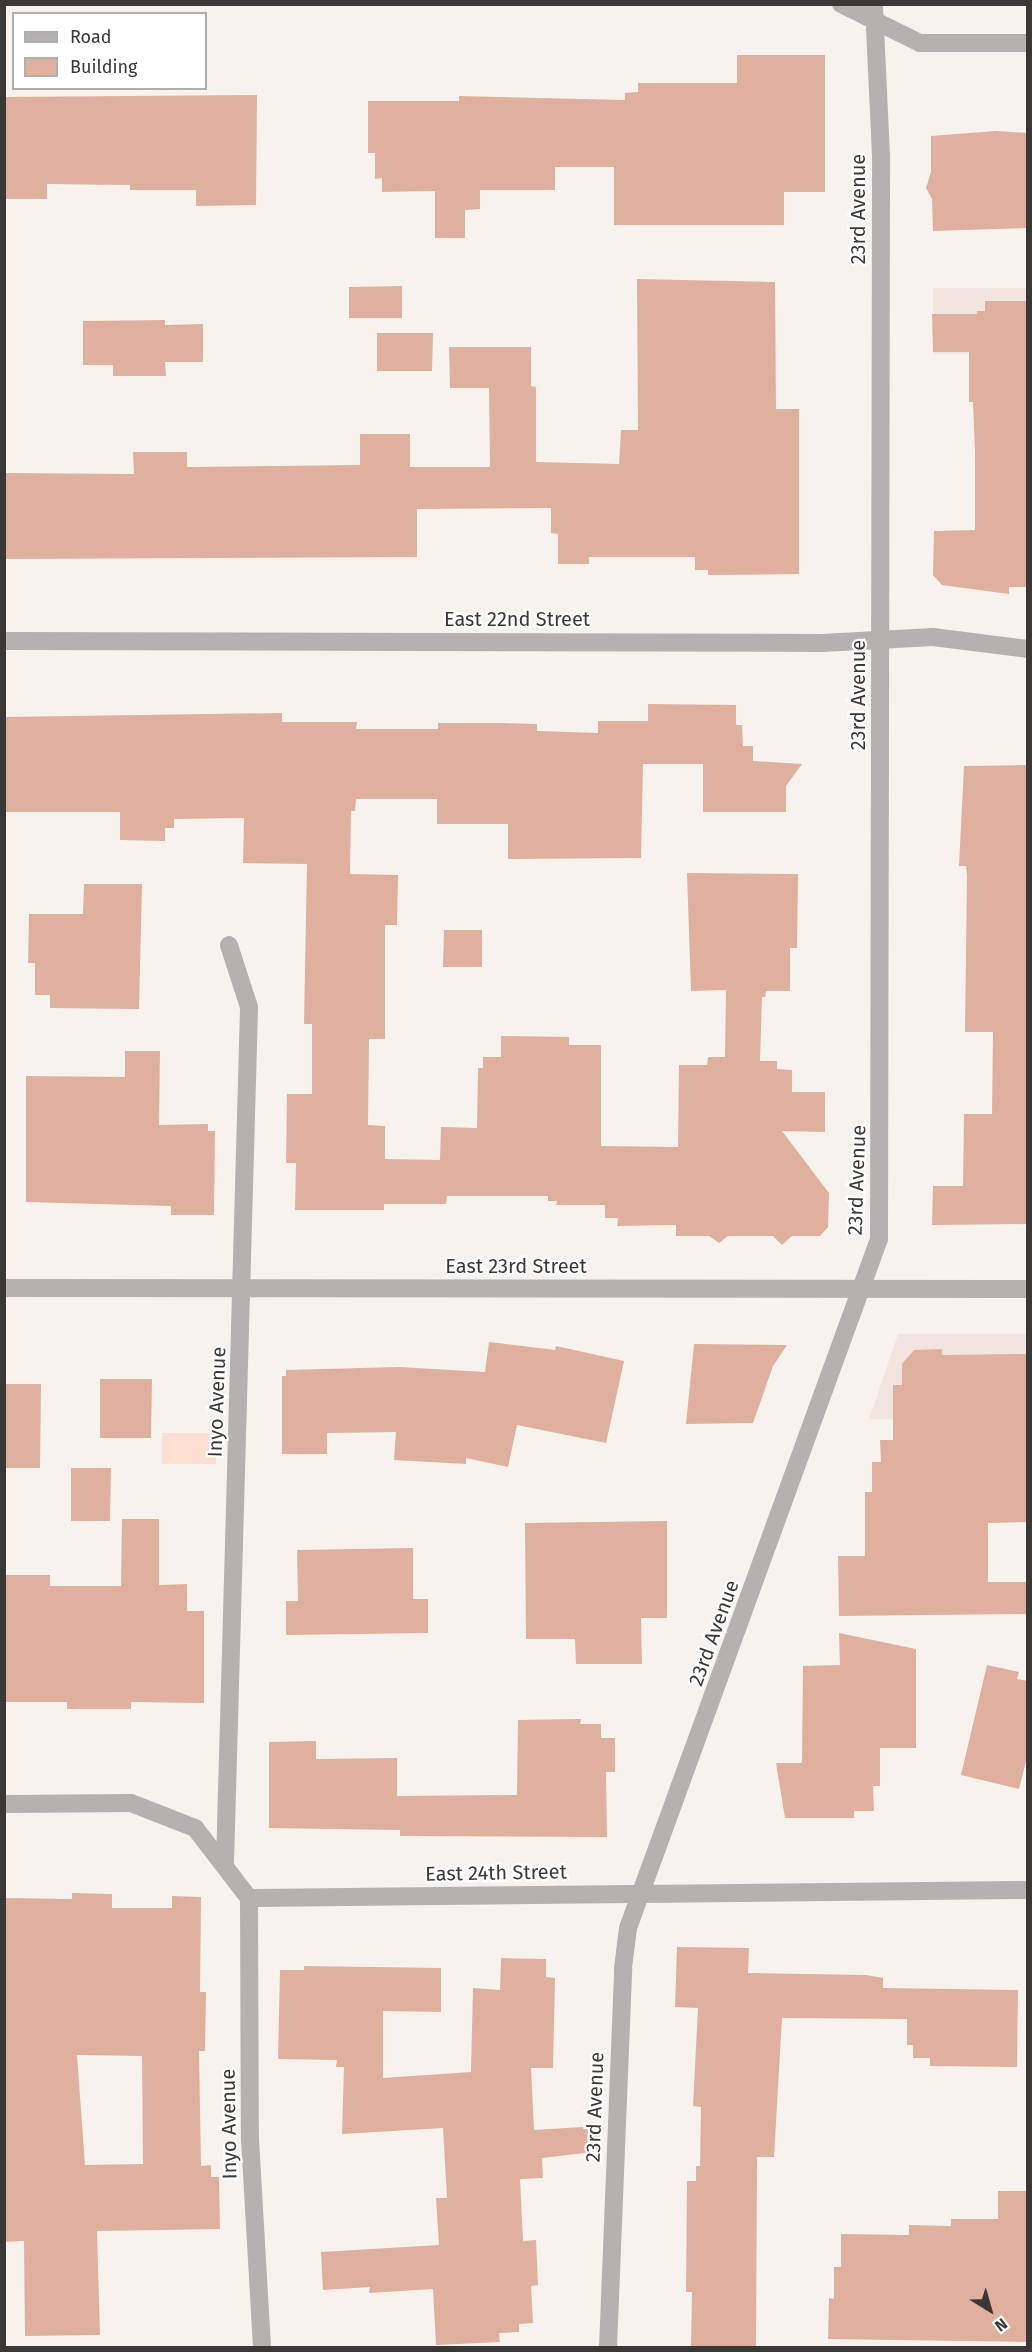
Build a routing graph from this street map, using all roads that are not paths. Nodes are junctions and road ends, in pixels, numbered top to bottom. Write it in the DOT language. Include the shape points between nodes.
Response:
graph roads {
  1 [pos="841,4"];
  2 [pos="874,13"];
  3 [pos="1028,43"];
  4 [pos="880,640"];
  5 [pos="4,641"];
  6 [pos="1028,649"];
  7 [pos="229,945"];
  8 [pos="4,1288"];
  9 [pos="243,1288"];
  10 [pos="862,1289"];
  11 [pos="1028,1289"];
  12 [pos="4,1804"];
  13 [pos="225,1863"];
  14 [pos="1028,1890"];
  15 [pos="642,1893"];
  16 [pos="249,1898"];
  17 [pos="262,2348"];
  18 [pos="608,2348"];
  1 -- 2 [label="street"];
  2 -- 3 [label="street" via="920,43"];
  2 -- 4 [label="street, 23rd Avenue" via="881,155"];
  4 -- 5 [label="street, East 22nd Street"];
  4 -- 6 [label="street, East 22nd Street" via="933,637"];
  4 -- 10 [label="street, 23rd Avenue" via="881,1218 879,1239"];
  7 -- 9 [label="street, Inyo Avenue" via="249,1006"];
  8 -- 9 [label="street, East 23rd Street"];
  9 -- 10 [label="street, East 23rd Street"];
  9 -- 13 [label="street, Inyo Avenue"];
  10 -- 11 [label="street, East 23rd Street"];
  10 -- 15 [label="street, 23rd Avenue"];
  12 -- 13 [label="street" via="131,1803 195,1827"];
  13 -- 16 [label="street"];
  14 -- 15 [label="street, East 24th Street"];
  15 -- 16 [label="street, East 24th Street"];
  15 -- 18 [label="street, 23rd Avenue" via="628,1928 623,1968"];
  16 -- 17 [label="street, Inyo Avenue" via="250,2139"];
}
